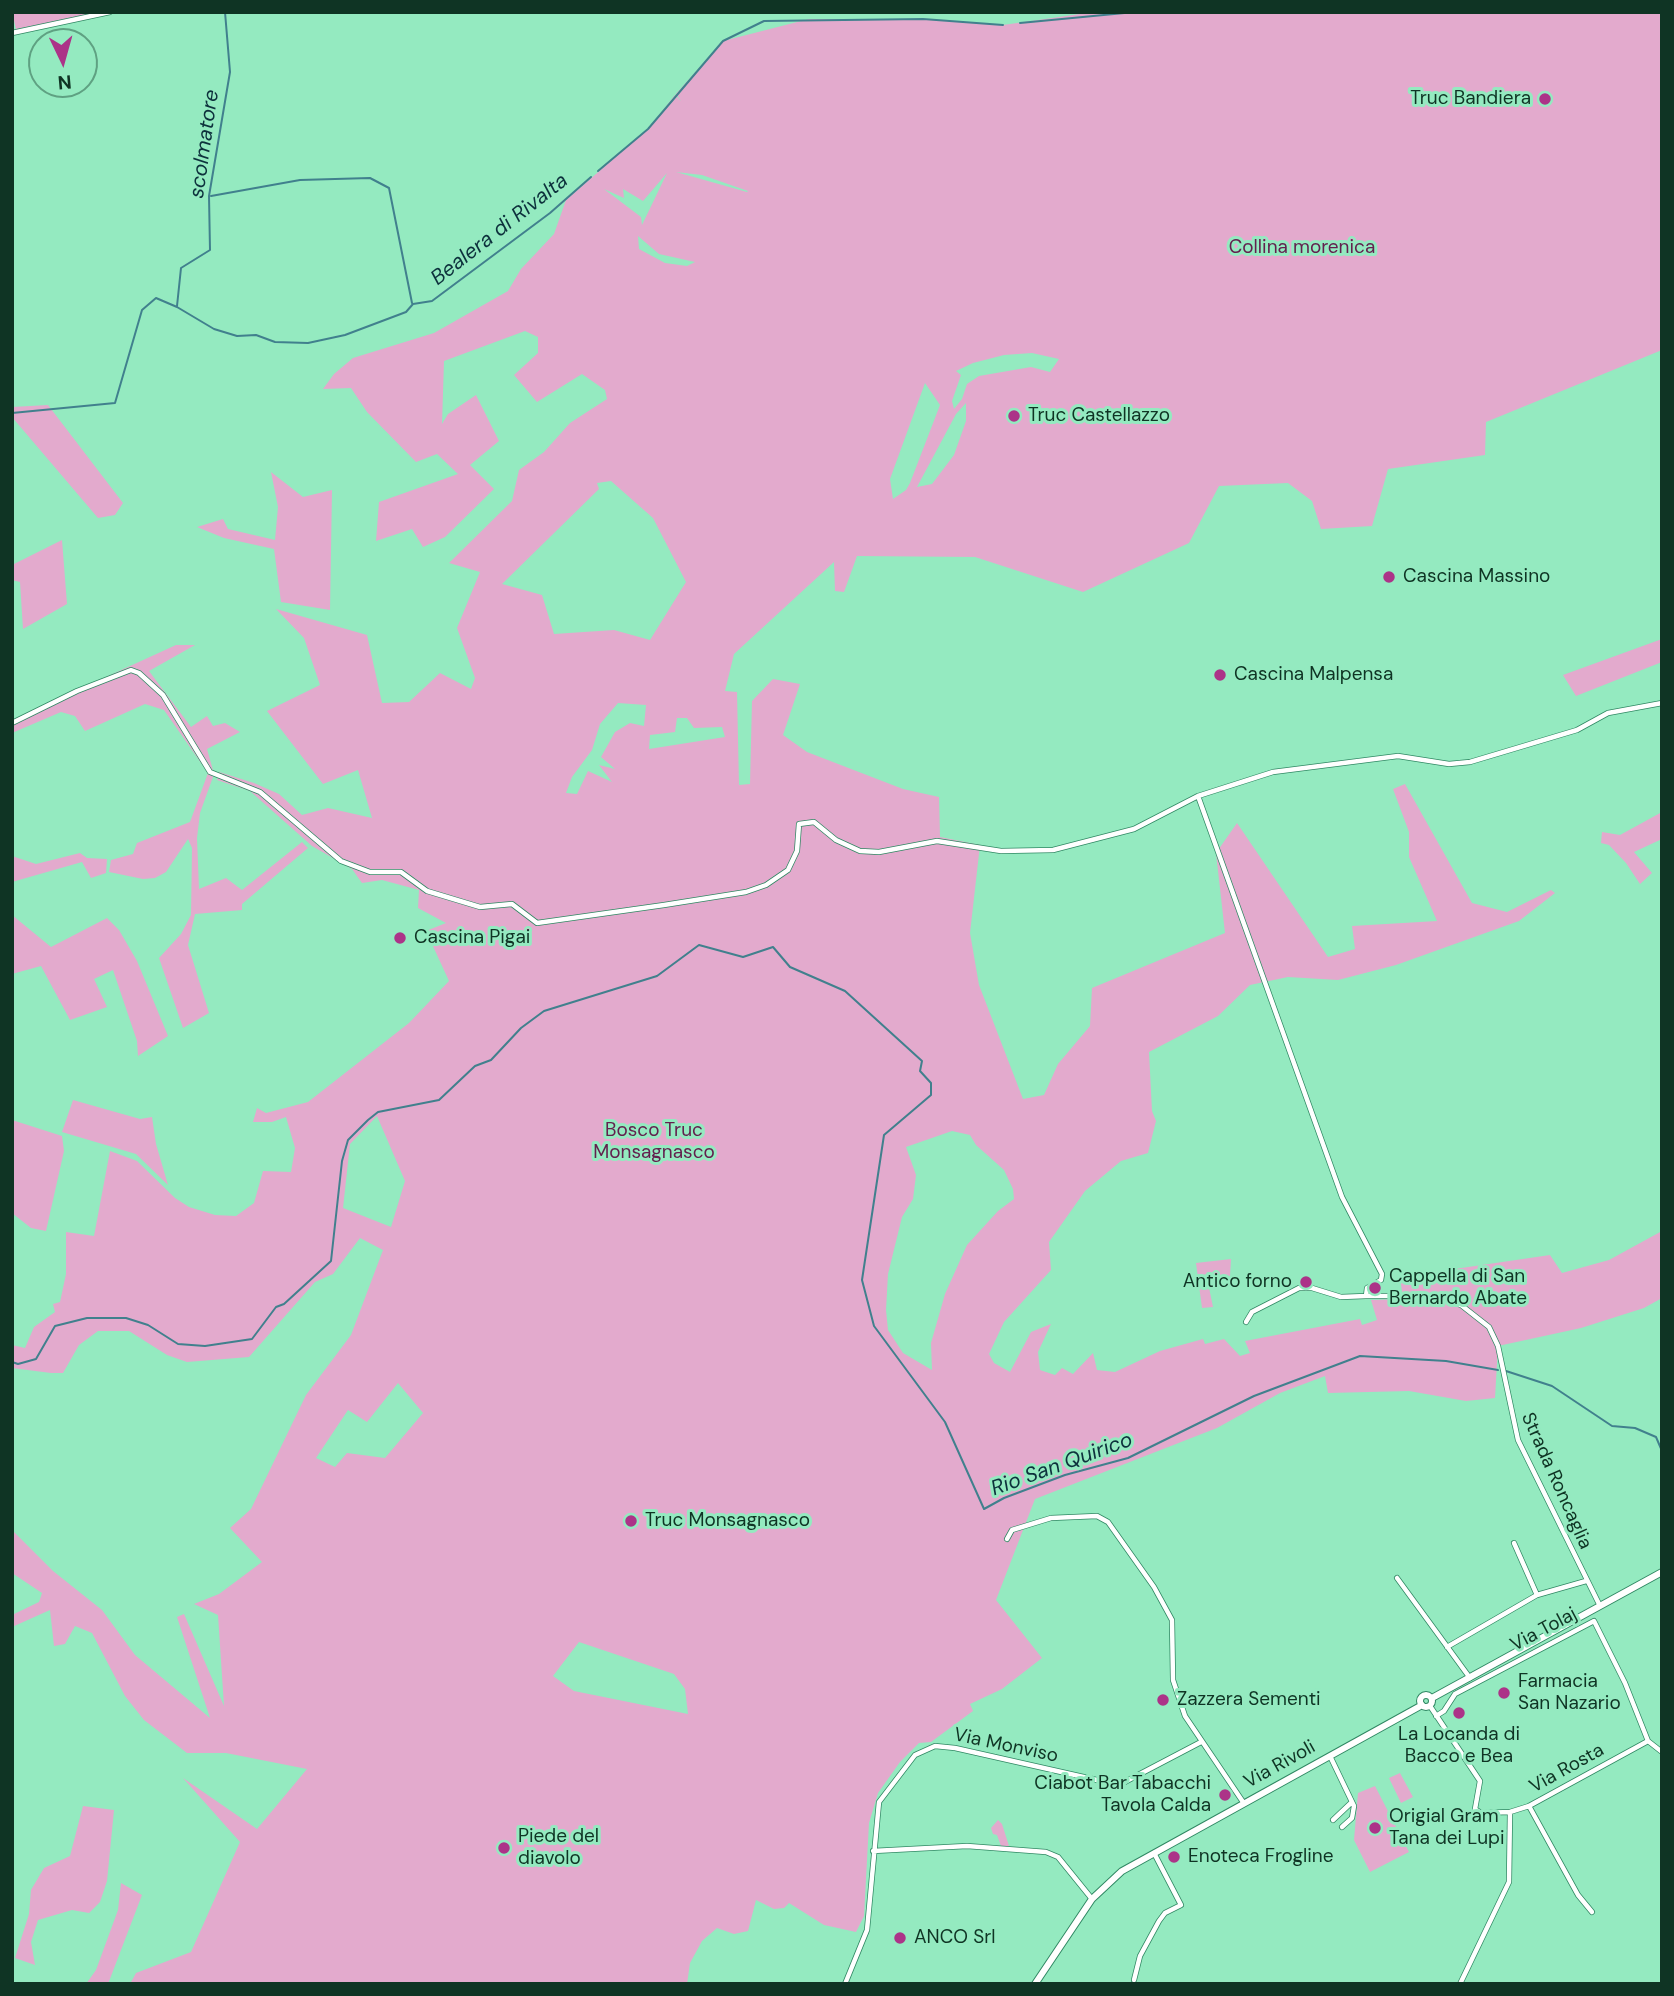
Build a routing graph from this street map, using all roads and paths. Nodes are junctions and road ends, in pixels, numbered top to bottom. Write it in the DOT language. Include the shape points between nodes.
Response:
graph roads {
  1 [pos="110,12"];
  2 [pos="12,33"];
  3 [pos="1662,703"];
  4 [pos="12,723"];
  5 [pos="1198,796"];
  6 [pos="1366,1296"];
  7 [pos="1246,1322"];
  8 [pos="1007,1539"];
  9 [pos="1514,1543"];
  10 [pos="1662,1572"];
  11 [pos="1397,1578"];
  12 [pos="1586,1581"];
  13 [pos="1537,1595"];
  14 [pos="1600,1606"];
  15 [pos="1447,1647"];
  16 [pos="1470,1678"];
  17 [pos="1432,1698"];
  18 [pos="1426,1706"];
  19 [pos="1436,1716"];
  20 [pos="1648,1741"];
  21 [pos="1201,1742"];
  22 [pos="1662,1752"];
  23 [pos="1329,1755"];
  24 [pos="1244,1802"];
  25 [pos="1352,1802"];
  26 [pos="1529,1806"];
  27 [pos="1510,1812"];
  28 [pos="1333,1820"];
  29 [pos="1342,1827"];
  30 [pos="873,1852"];
  31 [pos="1154,1853"];
  32 [pos="1092,1899"];
  33 [pos="1592,1912"];
  34 [pos="1134,1980"];
  35 [pos="845,1984"];
  36 [pos="1035,1984"];
  37 [pos="1460,1984"];
  1 -- 2 [label="street"];
  3 -- 5 [label="street" via="1608,713 1577,730 1471,762 1448,764 1398,756 1312,765"];
  4 -- 5 [label="street" via="77,691 131,670 139,673 163,695 210,772 260,792 341,861 370,872 401,872 427,891 480,907 512,904 537,923 692,901 766,885 788,870 797,851 799,824 814,822 860,851 937,841 1027,853 1134,829"];
  5 -- 6 [label="street" via="1342,1198 1382,1274 1381,1280 1367,1288"];
  6 -- 7 [label="street, Strada Roncaglia" via="1341,1297 1305,1287 1252,1312"];
  6 -- 12 [label="street, Strada Roncaglia" via="1441,1298 1474,1312 1489,1327 1515,1431"];
  8 -- 21 [label="street" via="1012,1530 1051,1518 1097,1516 1108,1522 1172,1619 1173,1680 1185,1716"];
  9 -- 13 [label="street"];
  10 -- 14 [label="street, Via Rivoli"];
  11 -- 15 [label="street"];
  12 -- 13 [label="street"];
  12 -- 14 [label="street, Strada Roncaglia"];
  13 -- 15 [label="street"];
  14 -- 16 [label="street, Via Rivoli"];
  15 -- 16 [label="street"];
  16 -- 17 [label="street, Via Rivoli"];
  17 -- 18 [label="street"];
  17 -- 18 [label="street, Via Rivoli" via="1423,1696"];
  18 -- 19 [label="street, Via Rosta"];
  18 -- 23 [label="street, Via Rivoli"];
  19 -- 20 [label="street, Via Tolaj" via="1455,1694 1594,1620"];
  19 -- 27 [label="street, Via Rosta" via="1480,1781 1476,1811"];
  20 -- 22 [label="street"];
  20 -- 26 [label="street, Via Rosta"];
  21 -- 24 [label="street"];
  21 -- 30 [label="street, Via Monviso" via="1119,1786 935,1746 915,1755 879,1802"];
  23 -- 24 [label="street, Via Rivoli"];
  23 -- 25 [label="street"];
  24 -- 31 [label="street, Via Rivoli"];
  25 -- 28 [label="street"];
  25 -- 29 [label="street" via="1352,1818"];
  26 -- 27 [label="street, Via Rosta"];
  26 -- 33 [label="street"];
  27 -- 37 [label="street" via="1509,1882"];
  30 -- 32 [label="street" via="967,1846 1046,1852 1058,1857"];
  30 -- 35 [label="street, Via Monviso" via="867,1930"];
  31 -- 32 [label="street, Via Rivoli" via="1122,1871"];
  31 -- 34 [label="street" via="1181,1905 1168,1910 1159,1921 1140,1956"];
  32 -- 36 [label="street, Via Rivoli"];
}
